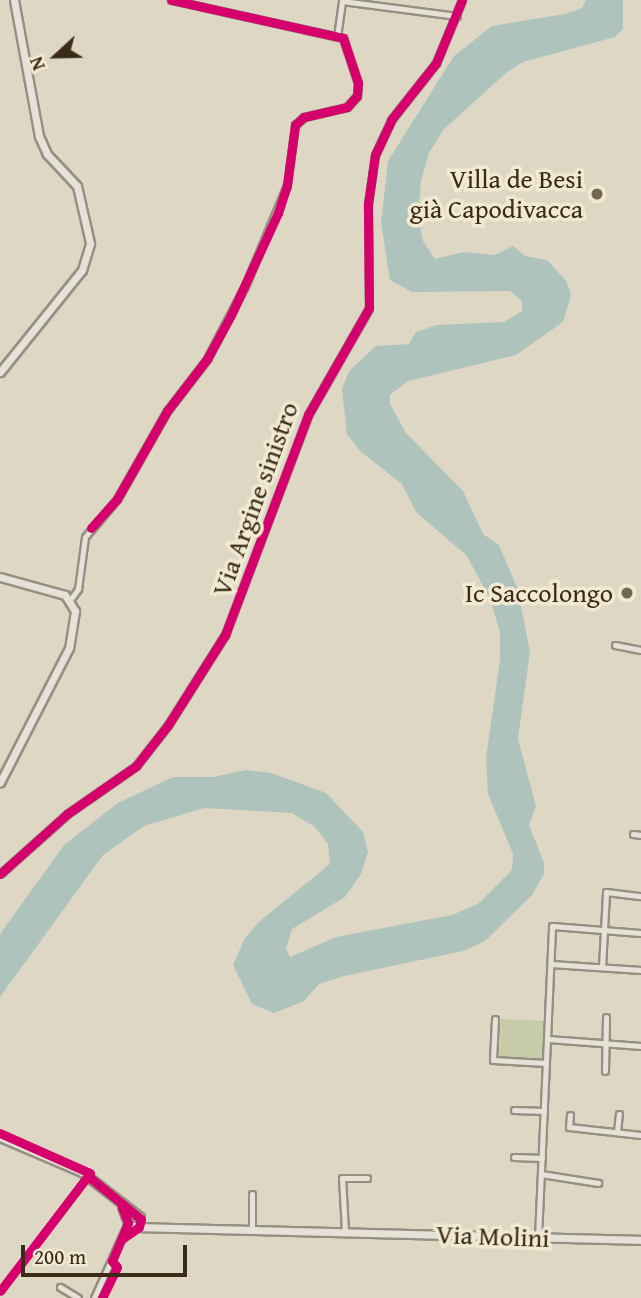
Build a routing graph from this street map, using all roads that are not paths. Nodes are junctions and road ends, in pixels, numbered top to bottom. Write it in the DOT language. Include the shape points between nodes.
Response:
graph roads {
  1 [pos="14,0"];
  2 [pos="171,0"];
  3 [pos="463,0"];
  4 [pos="457,16"];
  5 [pos="337,37"];
  6 [pos="0,372"];
  7 [pos="0,577"];
  8 [pos="71,600"];
  9 [pos="615,645"];
  10 [pos="641,650"];
  11 [pos="0,782"];
  12 [pos="632,834"];
  13 [pos="641,835"];
  14 [pos="0,874"];
  15 [pos="641,896"];
  16 [pos="604,929"];
  17 [pos="641,933"];
  18 [pos="551,964"];
  19 [pos="601,967"];
  20 [pos="641,970"];
  21 [pos="606,1017"];
  22 [pos="495,1019"];
  23 [pos="548,1039"];
  24 [pos="606,1043"];
  25 [pos="641,1046"];
  26 [pos="547,1063"];
  27 [pos="605,1071"];
  28 [pos="513,1110"];
  29 [pos="544,1111"];
  30 [pos="619,1114"];
  31 [pos="570,1115"];
  32 [pos="617,1132"];
  33 [pos="641,1135"];
  34 [pos="0,1137"];
  35 [pos="514,1157"];
  36 [pos="542,1158"];
  37 [pos="541,1174"];
  38 [pos="367,1178"];
  39 [pos="598,1183"];
  40 [pos="252,1194"];
  41 [pos="134,1222"];
  42 [pos="252,1228"];
  43 [pos="345,1231"];
  44 [pos="538,1237"];
  45 [pos="641,1240"];
  46 [pos="60,1287"];
  47 [pos="78,1298"];
  48 [pos="94,1298"];
  1 -- 6 [label="street" via="39,136 47,154 77,186 90,243 82,270"];
  2 -- 5 [label="street"];
  3 -- 4 [label="street, Via Argine sinistro"];
  4 -- 5 [label="street" via="342,1"];
  4 -- 14 [label="street, Via Argine sinistro" via="432,71 391,120 375,155 368,204 369,308 308,415 225,635 169,725 136,766 67,814"];
  5 -- 8 [label="street" via="345,42 357,96 346,107 304,117 295,125 287,185 245,286 208,359 177,395 117,499 85,537 78,589"];
  7 -- 8 [label="street"];
  8 -- 11 [label="street" via="75,611 69,648"];
  9 -- 10 [label="street"];
  12 -- 13 [label="street"];
  15 -- 16 [label="street" via="607,892"];
  16 -- 17 [label="street"];
  16 -- 18 [label="street" via="552,926"];
  16 -- 19 [label="street"];
  18 -- 19 [label="street"];
  18 -- 23 [label="street"];
  19 -- 20 [label="street"];
  21 -- 24 [label="street"];
  22 -- 26 [label="street" via="493,1060"];
  23 -- 24 [label="street"];
  23 -- 26 [label="street"];
  24 -- 25 [label="street"];
  24 -- 27 [label="street"];
  26 -- 29 [label="street"];
  28 -- 29 [label="street"];
  29 -- 36 [label="street"];
  30 -- 32 [label="street"];
  31 -- 32 [label="street" via="569,1127"];
  32 -- 33 [label="street"];
  34 -- 41 [label="street" via="77,1169"];
  35 -- 36 [label="street"];
  36 -- 37 [label="street"];
  37 -- 39 [label="street"];
  37 -- 44 [label="street"];
  38 -- 43 [label="street" via="342,1178"];
  40 -- 42 [label="street"];
  41 -- 42 [label="street, Via Molini"];
  41 -- 48 [label="street"];
  42 -- 43 [label="street, Via Molini"];
  43 -- 44 [label="street, Via Molini"];
  44 -- 45 [label="street, Via Molini"];
  46 -- 47 [label="street"];
}
